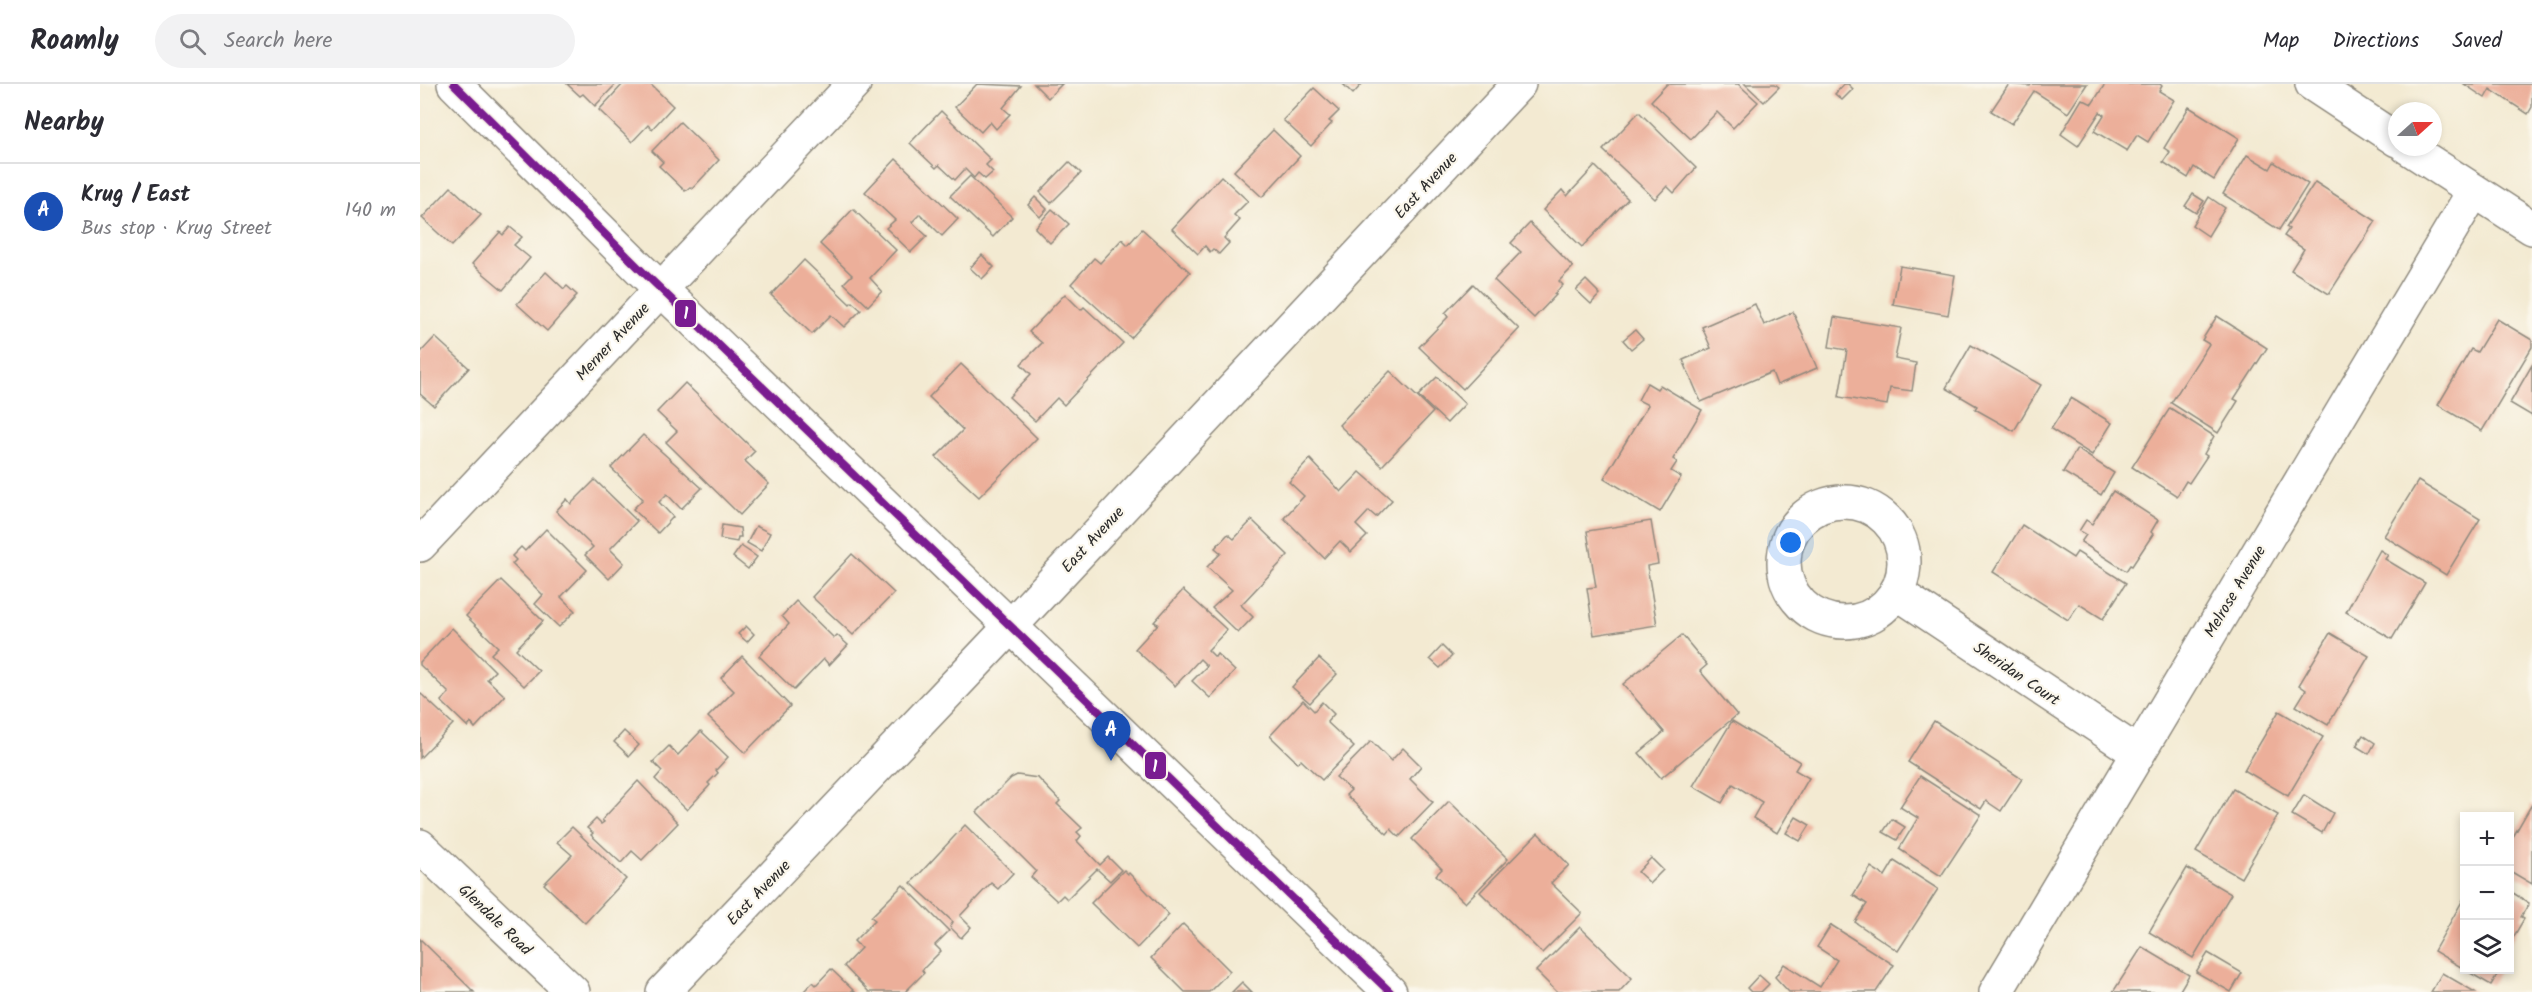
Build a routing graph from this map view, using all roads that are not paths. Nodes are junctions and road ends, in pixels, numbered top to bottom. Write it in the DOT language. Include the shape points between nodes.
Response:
graph roads {
  1 [pos="454,84"];
  2 [pos="854,84"];
  3 [pos="1519,84"];
  4 [pos="2312,84"];
  5 [pos="2388,134"];
  6 [pos="2421,156"];
  7 [pos="2474,191"];
  8 [pos="2532,228"];
  9 [pos="661,289"];
  10 [pos="420,545"];
  11 [pos="1896,592"];
  12 [pos="1011,626"];
  13 [pos="2138,753"];
  14 [pos="420,846"];
  15 [pos="573,992"];
  16 [pos="663,992"];
  17 [pos="1390,992"];
  18 [pos="1996,992"];
  1 -- 9 [label="street"];
  2 -- 9 [label="street, Merner Avenue"];
  3 -- 12 [label="street, East Avenue"];
  4 -- 5 [label="street"];
  6 -- 7 [label="street"];
  7 -- 8 [label="street"];
  7 -- 13 [label="street, Melrose Avenue"];
  9 -- 10 [label="street, Merner Avenue"];
  9 -- 12 [label="street"];
  11 -- 13 [label="street, Sheridan Court"];
  12 -- 16 [label="street, East Avenue"];
  12 -- 17 [label="street"];
  13 -- 18 [label="street, Melrose Avenue"];
  14 -- 15 [label="street, Glendale Road"];
}
